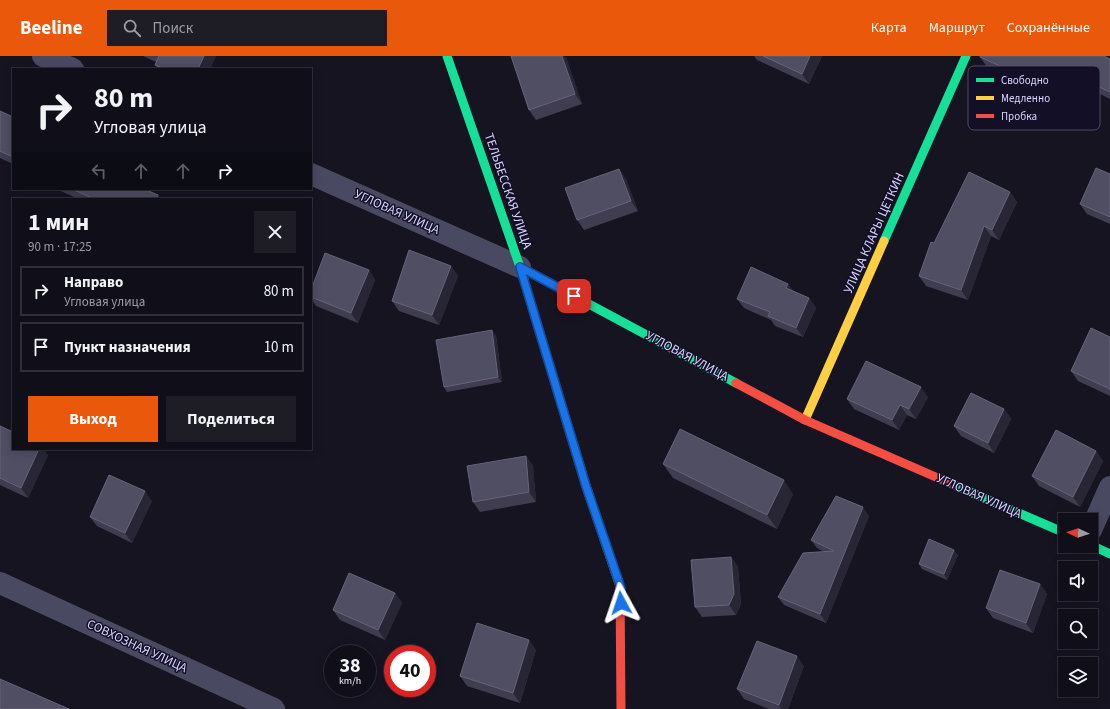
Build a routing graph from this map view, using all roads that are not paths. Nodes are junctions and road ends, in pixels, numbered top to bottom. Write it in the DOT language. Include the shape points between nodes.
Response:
graph roads {
  1 [pos="43,56"];
  2 [pos="447,56"];
  3 [pos="966,56"];
  4 [pos="71,68"];
  5 [pos="312,174"];
  6 [pos="520,267"];
  7 [pos="805,420"];
  8 [pos="1110,487"];
  9 [pos="1098,514"];
  10 [pos="1058,530"];
  11 [pos="1098,548"];
  12 [pos="1110,554"];
  13 [pos="0,583"];
  14 [pos="274,709"];
  15 [pos="621,709"];
  1 -- 4 [label="street"];
  2 -- 6 [label="street, ТЕЛЬБЕССКАЯ УЛИЦА"];
  3 -- 7 [label="street, УЛИЦА КЛАРЫ ЦЕТКИН"];
  5 -- 6 [label="street, УГЛОВАЯ УЛИЦА"];
  6 -- 7 [label="street, УГЛОВАЯ УЛИЦА"];
  6 -- 15 [label="street, ТЕЛЬБЕССКАЯ УЛИЦА" via="586,486 621,588"];
  7 -- 10 [label="street, УГЛОВАЯ УЛИЦА"];
  8 -- 9 [label="street"];
  11 -- 12 [label="street"];
  13 -- 14 [label="street, СОВХОЗНАЯ УЛИЦА"];
}
